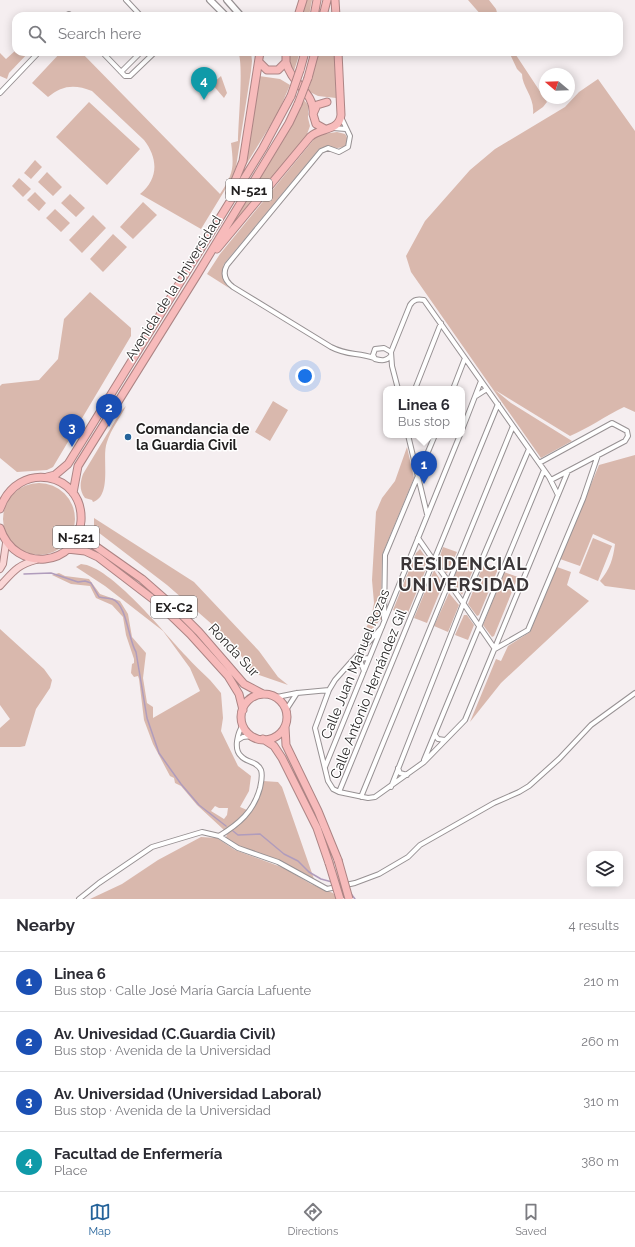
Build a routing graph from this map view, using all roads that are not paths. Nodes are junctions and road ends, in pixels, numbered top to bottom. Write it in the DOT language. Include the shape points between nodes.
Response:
graph roads {
  1 [pos="126,0"];
  2 [pos="210,0"];
  3 [pos="227,0"];
  4 [pos="303,0"];
  5 [pos="317,0"];
  6 [pos="327,0"];
  7 [pos="335,0"];
  8 [pos="137,12"];
  9 [pos="222,12"];
  10 [pos="238,12"];
  11 [pos="299,12"];
  12 [pos="315,12"];
  13 [pos="324,12"];
  14 [pos="336,12"];
  15 [pos="35,56"];
  16 [pos="106,56"];
  17 [pos="137,56"];
  18 [pos="151,56"];
  19 [pos="259,56"];
  20 [pos="286,56"];
  21 [pos="304,56"];
  22 [pos="314,56"];
  23 [pos="338,56"];
  24 [pos="286,62"];
  25 [pos="276,71"];
  26 [pos="120,72"];
  27 [pos="292,78"];
  28 [pos="0,93"];
  29 [pos="310,97"];
  30 [pos="326,102"];
  31 [pos="313,114"];
  32 [pos="340,115"];
  33 [pos="329,129"];
  34 [pos="346,129"];
  35 [pos="219,218"];
  36 [pos="198,275"];
  37 [pos="441,323"];
  38 [pos="394,344"];
  39 [pos="387,349"];
  40 [pos="375,351"];
  41 [pos="391,354"];
  42 [pos="364,355"];
  43 [pos="374,358"];
  44 [pos="465,358"];
  45 [pos="386,360"];
  46 [pos="392,366"];
  47 [pos="481,381"];
  48 [pos="397,386"];
  49 [pos="416,386"];
  50 [pos="454,386"];
  51 [pos="487,389"];
  52 [pos="475,396"];
  53 [pos="498,404"];
  54 [pos="465,422"];
  55 [pos="513,426"];
  56 [pos="518,433"];
  57 [pos="509,435"];
  58 [pos="409,438"];
  59 [pos="434,438"];
  60 [pos="459,438"];
  61 [pos="529,449"];
  62 [pos="598,455"];
  63 [pos="426,458"];
  64 [pos="414,459"];
  65 [pos="539,463"];
  66 [pos="544,470"];
  67 [pos="568,471"];
  68 [pos="47,477"];
  69 [pos="418,477"];
  70 [pos="539,478"];
  71 [pos="550,479"];
  72 [pos="73,493"];
  73 [pos="558,495"];
  74 [pos="423,498"];
  75 [pos="2,499"];
  76 [pos="434,500"];
  77 [pos="0,509"];
  78 [pos="427,515"];
  79 [pos="0,528"];
  80 [pos="79,528"];
  81 [pos="418,538"];
  82 [pos="6,542"];
  83 [pos="67,549"];
  84 [pos="37,559"];
  85 [pos="434,561"];
  86 [pos="0,569"];
  87 [pos="449,583"];
  88 [pos="0,586"];
  89 [pos="385,596"];
  90 [pos="394,598"];
  91 [pos="464,604"];
  92 [pos="384,621"];
  93 [pos="382,627"];
  94 [pos="479,627"];
  95 [pos="365,647"];
  96 [pos="495,649"];
  97 [pos="372,652"];
  98 [pos="369,658"];
  99 [pos="353,660"];
  100 [pos="364,671"];
  101 [pos="329,690"];
  102 [pos="297,693"];
  103 [pos="635,693"];
  104 [pos="262,694"];
  105 [pos="277,697"];
  106 [pos="243,710"];
  107 [pos="286,710"];
  108 [pos="243,725"];
  109 [pos="285,727"];
  110 [pos="435,735"];
  111 [pos="252,736"];
  112 [pos="263,739"];
  113 [pos="445,740"];
  114 [pos="238,741"];
  115 [pos="321,752"];
  116 [pos="331,753"];
  117 [pos="424,762"];
  118 [pos="325,768"];
  119 [pos="398,768"];
  120 [pos="407,775"];
  121 [pos="390,787"];
  122 [pos="339,792"];
  123 [pos="361,797"];
  124 [pos="219,836"];
  125 [pos="79,899"];
  126 [pos="340,899"];
  127 [pos="349,899"];
  1 -- 8 [label="street"];
  2 -- 9 [label="main road"];
  3 -- 10 [label="main road"];
  4 -- 11 [label="highway"];
  5 -- 12 [label="highway"];
  6 -- 13 [label="highway"];
  7 -- 14 [label="highway"];
  15 -- 28 [label="street"];
  16 -- 26 [label="street"];
  17 -- 26 [label="street"];
  18 -- 26 [label="street" via="130,76"];
  19 -- 25 [label="highway" via="265,70"];
  19 -- 35 [label="highway" via="243,161"];
  20 -- 24 [label="highway"];
  21 -- 35 [label="highway, Avenida de la Universidad / N-521, bridge" via="291,96 263,148"];
  22 -- 36 [label="highway, Avenida de la Universidad / N-521, bridge" via="308,78 289,123"];
  23 -- 32 [label="highway"];
  24 -- 25 [label="highway"];
  24 -- 27 [label="highway"];
  25 -- 27 [label="highway"];
  27 -- 29 [label="highway"];
  29 -- 30 [label="highway"];
  29 -- 31 [label="highway" via="314,107"];
  30 -- 31 [label="highway" via="317,105"];
  30 -- 32 [label="highway" via="336,105"];
  31 -- 33 [label="highway" via="316,124"];
  32 -- 33 [label="highway" via="338,124"];
  32 -- 34 [label="street"];
  33 -- 34 [label="street"];
  33 -- 36 [label="highway" via="315,132 310,137"];
  34 -- 42 [label="street" via="350,136 348,147 340,152 328,148 321,151 227,265 224,275 233,287 331,347 344,354"];
  35 -- 68 [label="highway, Avenida de la Universidad / N-521" via="68,464 55,475"];
  36 -- 72 [label="highway, Avenida de la Universidad / N-521" via="78,466"];
  37 -- 38 [label="street" via="424,300 413,301"];
  37 -- 44 [label="street"];
  37 -- 49 [label="street"];
  38 -- 39 [label="street"];
  38 -- 41 [label="street"];
  39 -- 40 [label="street" via="380,348"];
  39 -- 41 [label="street"];
  40 -- 42 [label="street"];
  40 -- 43 [label="street"];
  41 -- 45 [label="street"];
  41 -- 46 [label="street"];
  42 -- 43 [label="street"];
  43 -- 45 [label="street"];
  44 -- 47 [label="street"];
  44 -- 50 [label="street"];
  45 -- 46 [label="street"];
  46 -- 48 [label="street"];
  47 -- 51 [label="street"];
  47 -- 52 [label="street"];
  51 -- 52 [label="street"];
  51 -- 53 [label="street"];
  52 -- 54 [label="street"];
  53 -- 55 [label="street"];
  53 -- 85 [label="street, Calle Antonio Hernández Gil"];
  55 -- 56 [label="street"];
  55 -- 57 [label="street"];
  56 -- 57 [label="street"];
  56 -- 61 [label="street"];
  57 -- 87 [label="street"];
  58 -- 64 [label="street"];
  59 -- 63 [label="street"];
  60 -- 76 [label="street, Calle Juan Manuel Rozas"];
  61 -- 65 [label="street"];
  61 -- 91 [label="street"];
  62 -- 65 [label="street" via="625,441 628,436 627,430 612,423"];
  62 -- 67 [label="street"];
  62 -- 96 [label="street" via="583,499 528,630"];
  63 -- 64 [label="street"];
  63 -- 69 [label="street"];
  64 -- 69 [label="street"];
  65 -- 66 [label="street"];
  66 -- 70 [label="street"];
  66 -- 71 [label="street"];
  67 -- 71 [label="street"];
  67 -- 73 [label="street"];
  68 -- 72 [label="highway, N-521" via="63,484"];
  68 -- 75 [label="highway, N-521" via="25,479"];
  69 -- 74 [label="street"];
  69 -- 89 [label="street" via="385,555"];
  70 -- 71 [label="street"];
  70 -- 94 [label="street"];
  71 -- 73 [label="street"];
  72 -- 80 [label="highway, N-521" via="80,508"];
  73 -- 96 [label="street"];
  74 -- 76 [label="street"];
  74 -- 78 [label="street"];
  75 -- 77 [label="highway, N-521"];
  76 -- 78 [label="street, Calle Juan Manuel Rozas"];
  78 -- 81 [label="street, Calle Juan Manuel Rozas"];
  79 -- 82 [label="highway, N-521"];
  80 -- 83 [label="highway, N-521"];
  80 -- 104 [label="highway, Ronda Sur / EX-C2" via="91,543 142,579 175,608 244,684"];
  81 -- 85 [label="street"];
  81 -- 90 [label="street, Calle Juan Manuel Rozas"];
  82 -- 84 [label="highway, N-521" via="17,553"];
  82 -- 86 [label="main road"];
  83 -- 84 [label="highway, N-521" via="50,558"];
  83 -- 106 [label="highway, Ronda Sur / EX-C2" via="85,551 98,557 158,604 225,672 237,689"];
  84 -- 88 [label="main road, N-521" via="22,564"];
  85 -- 87 [label="street"];
  85 -- 122 [label="street, Calle Antonio Hernández Gil"];
  87 -- 91 [label="street"];
  87 -- 123 [label="street"];
  89 -- 90 [label="street" via="388,599"];
  89 -- 92 [label="street"];
  90 -- 92 [label="street, Calle Juan Manuel Rozas"];
  91 -- 94 [label="street"];
  91 -- 119 [label="street"];
  92 -- 93 [label="street, Calle Juan Manuel Rozas"];
  93 -- 95 [label="street"];
  93 -- 97 [label="street, Calle Juan Manuel Rozas"];
  94 -- 96 [label="street"];
  94 -- 110 [label="street"];
  95 -- 97 [label="street"];
  95 -- 99 [label="street"];
  96 -- 113 [label="street" via="465,720"];
  97 -- 98 [label="street, Calle Juan Manuel Rozas"];
  98 -- 99 [label="street"];
  98 -- 100 [label="street, Calle Juan Manuel Rozas"];
  99 -- 100 [label="street" via="361,663"];
  99 -- 101 [label="street"];
  100 -- 116 [label="street, Calle Juan Manuel Rozas"];
  101 -- 102 [label="street"];
  101 -- 115 [label="street" via="315,728"];
  102 -- 105 [label="street"];
  102 -- 107 [label="street"];
  103 -- 124 [label="street" via="591,725 529,786 420,845 408,857 378,874 355,883 327,889 278,862 238,848"];
  104 -- 105 [label="highway, EX-C2"];
  104 -- 106 [label="highway" via="250,699"];
  105 -- 107 [label="highway"];
  106 -- 108 [label="highway, EX-C2"];
  107 -- 109 [label="highway"];
  108 -- 111 [label="highway"];
  108 -- 114 [label="street"];
  109 -- 112 [label="highway" via="276,736"];
  109 -- 127 [label="highway, bridge" via="284,738 289,754 318,811 338,860"];
  110 -- 113 [label="street" via="438,740"];
  110 -- 117 [label="street"];
  111 -- 112 [label="highway"];
  111 -- 114 [label="street" via="243,737"];
  112 -- 126 [label="highway, bridge" via="274,746 282,758 317,828"];
  113 -- 117 [label="street"];
  114 -- 124 [label="street" via="237,747 241,756 257,764 261,770 262,781 257,799 245,816 234,827"];
  115 -- 116 [label="street"];
  115 -- 118 [label="street"];
  116 -- 118 [label="street, Calle Juan Manuel Rozas"];
  117 -- 120 [label="street"];
  118 -- 122 [label="street" via="328,781 333,789"];
  119 -- 120 [label="street" via="400,773"];
  119 -- 121 [label="street"];
  120 -- 121 [label="street"];
  121 -- 123 [label="street" via="372,798"];
  122 -- 123 [label="street"];
  124 -- 125 [label="street" via="202,832 152,847"];
}
